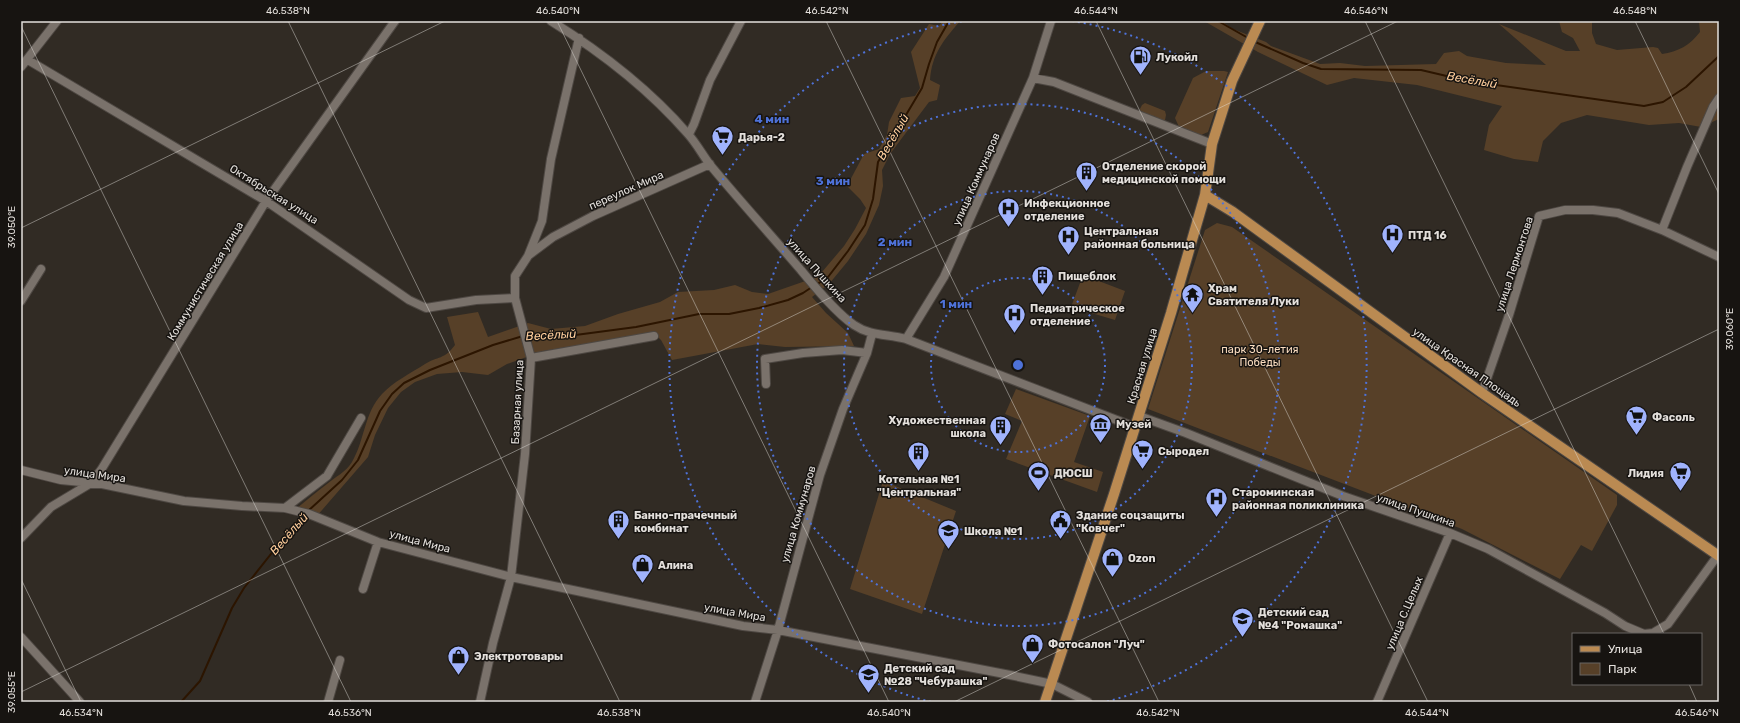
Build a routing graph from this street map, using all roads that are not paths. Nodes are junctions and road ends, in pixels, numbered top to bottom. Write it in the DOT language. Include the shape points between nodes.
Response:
graph roads {
  1 [pos="57,21"];
  2 [pos="395,21"];
  3 [pos="551,21"];
  4 [pos="741,21"];
  5 [pos="1051,21"];
  6 [pos="1258,25"];
  7 [pos="578,38"];
  8 [pos="28,60"];
  9 [pos="21,68"];
  10 [pos="1033,78"];
  11 [pos="1719,98"];
  12 [pos="689,134"];
  13 [pos="1212,144"];
  14 [pos="710,164"];
  15 [pos="1205,195"];
  16 [pos="266,201"];
  17 [pos="540,230"];
  18 [pos="1662,230"];
  19 [pos="553,237"];
  20 [pos="528,256"];
  21 [pos="1719,257"];
  22 [pos="41,269"];
  23 [pos="515,298"];
  24 [pos="21,301"];
  25 [pos="872,334"];
  26 [pos="654,336"];
  27 [pos="906,339"];
  28 [pos="866,353"];
  29 [pos="531,358"];
  30 [pos="766,384"];
  31 [pos="1482,394"];
  32 [pos="1139,416"];
  33 [pos="361,418"];
  34 [pos="1135,427"];
  35 [pos="21,470"];
  36 [pos="91,483"];
  37 [pos="285,508"];
  38 [pos="1450,533"];
  39 [pos="21,538"];
  40 [pos="378,542"];
  41 [pos="1718,555"];
  42 [pos="511,577"];
  43 [pos="363,589"];
  44 [pos="778,630"];
  45 [pos="1640,633"];
  46 [pos="1653,633"];
  47 [pos="21,637"];
  48 [pos="340,660"];
  49 [pos="1052,684"];
  50 [pos="80,702"];
  51 [pos="328,702"];
  52 [pos="480,702"];
  53 [pos="755,702"];
  54 [pos="1045,702"];
  55 [pos="1088,702"];
  56 [pos="1377,702"];
  1 -- 8 [label="street"];
  2 -- 16 [label="street, Коммунистическая улица"];
  3 -- 7 [label="street, улица Пушкина"];
  4 -- 12 [label="street" via="710,80"];
  5 -- 10 [label="street, улица Коммунаров"];
  6 -- 13 [label="main road, Красная улица" via="1232,81"];
  7 -- 12 [label="street, улица Пушкина" via="620,69"];
  7 -- 17 [label="street, Базарная улица" via="551,159"];
  8 -- 9 [label="street"];
  8 -- 16 [label="street, Октябрьская улица"];
  10 -- 13 [label="street" via="1054,82"];
  10 -- 27 [label="street, улица Коммунаров" via="944,277"];
  11 -- 18 [label="street" via="1687,167"];
  12 -- 14 [label="street, улица Пушкина"];
  13 -- 15 [label="main road, Красная улица"];
  14 -- 19 [label="street, переулок Мира" via="593,216"];
  14 -- 25 [label="street, улица Пушкина" via="817,289 854,325"];
  15 -- 31 [label="main road, улица Красная Площадь" via="1233,212"];
  15 -- 32 [label="main road, Красная улица"];
  16 -- 23 [label="street, Октябрьская улица" via="409,300 426,308 476,300"];
  16 -- 36 [label="street, Коммунистическая улица"];
  17 -- 19 [label="street" via="545,237"];
  17 -- 20 [label="street, Базарная улица"];
  18 -- 21 [label="street, улица Лермонтова"];
  18 -- 31 [label="street, улица Лермонтова" via="1618,213 1593,210 1565,210 1538,216 1509,315"];
  19 -- 20 [label="street, переулок Мира"];
  20 -- 23 [label="street, Базарная улица" via="515,276"];
  22 -- 24 [label="street"];
  23 -- 29 [label="street, Базарная улица"];
  25 -- 27 [label="street, улица Пушкина" via="889,334"];
  25 -- 28 [label="street, улица Коммунаров"];
  26 -- 29 [label="street"];
  27 -- 34 [label="street, улица Пушкина"];
  28 -- 30 [label="street" via="842,350 764,359"];
  28 -- 44 [label="street, улица Коммунаров" via="820,475"];
  29 -- 42 [label="street, Базарная улица" via="525,454"];
  31 -- 41 [label="main road, улица Красная Площадь"];
  32 -- 34 [label="main road, Красная улица"];
  32 -- 38 [label="street, улица Пушкина" via="1343,496"];
  33 -- 37 [label="street" via="327,476"];
  34 -- 49 [label="main road, Красная улица"];
  35 -- 36 [label="street, улица Мира" via="61,480"];
  36 -- 37 [label="street, улица Мира" via="184,501"];
  36 -- 39 [label="street, Коммунистическая улица" via="51,507"];
  37 -- 40 [label="street, улица Мира" via="305,513"];
  38 -- 45 [label="street, улица Пушкина" via="1488,549"];
  38 -- 56 [label="street, улица С.Целых"];
  40 -- 42 [label="street, улица Мира"];
  40 -- 43 [label="street, улица Мира"];
  41 -- 46 [label="street, улица Красная Площадь" via="1668,624"];
  42 -- 44 [label="street, улица Мира" via="743,626"];
  42 -- 52 [label="street, Базарная улица"];
  44 -- 49 [label="street, улица Мира"];
  44 -- 53 [label="street, улица Коммунаров"];
  47 -- 50 [label="street"];
  48 -- 51 [label="street"];
  49 -- 54 [label="main road, Красная улица"];
  49 -- 55 [label="street, улица Мира"];
}
